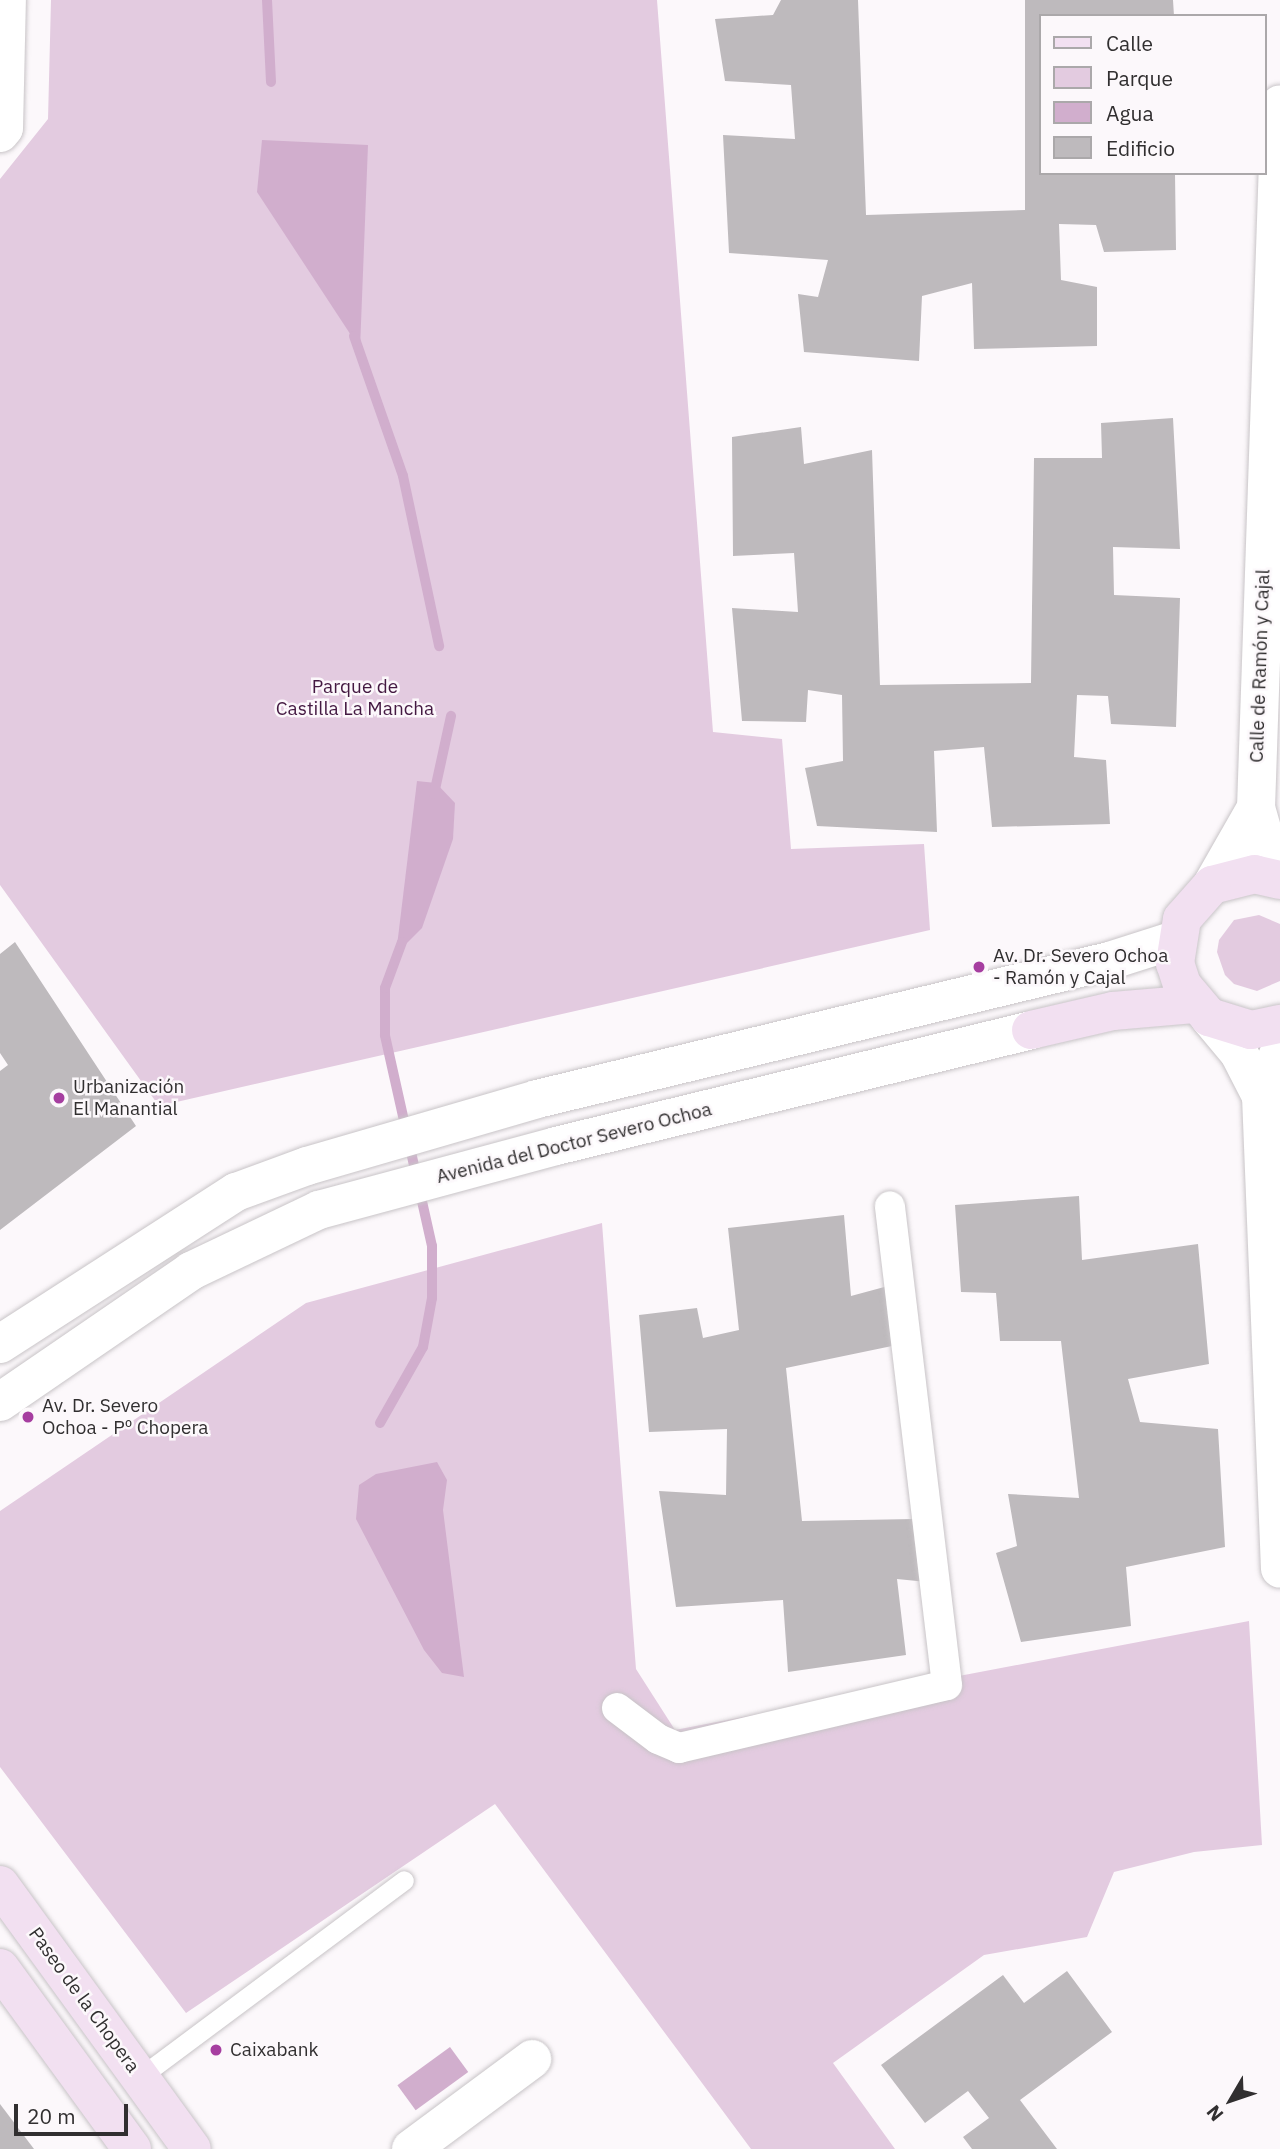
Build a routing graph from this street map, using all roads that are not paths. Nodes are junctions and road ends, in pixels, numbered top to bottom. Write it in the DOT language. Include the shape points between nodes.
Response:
graph roads {
  1 [pos="6,0"];
  2 [pos="1280,104"];
  3 [pos="0,133"];
  4 [pos="1276,218"];
  5 [pos="1256,807"];
  6 [pos="1278,879"];
  7 [pos="1212,885"];
  8 [pos="1175,940"];
  9 [pos="1202,1010"];
  10 [pos="1280,1024"];
  11 [pos="1031,1030"];
  12 [pos="1280,1050"];
  13 [pos="1261,1096"];
  14 [pos="890,1206"];
  15 [pos="0,1344"];
  16 [pos="0,1402"];
  17 [pos="1280,1569"];
  18 [pos="617,1708"];
  19 [pos="404,1880"];
  20 [pos="0,1885"];
  21 [pos="0,1968"];
  22 [pos="532,2059"];
  23 [pos="140,2077"];
  24 [pos="132,2149"];
  25 [pos="192,2149"];
  26 [pos="411,2149"];
  1 -- 3 [label="street" via="4,128"];
  2 -- 4 [label="street, Calle de Ramón y Cajal"];
  4 -- 5 [label="street, Calle de Ramón y Cajal"];
  5 -- 6 [label="street, Calle de Ramón y Cajal"];
  5 -- 7 [label="street, Calle de Ramón y Cajal"];
  6 -- 7 [label="main road" via="1255,874"];
  7 -- 8 [label="main road" via="1182,919"];
  8 -- 9 [label="main road" via="1182,985"];
  8 -- 15 [label="street" via="1108,961 537,1098 307,1166 226,1198"];
  9 -- 10 [label="main road" via="1251,1030"];
  9 -- 11 [label="main road, Avenida del Doctor Severo Ochoa" via="1112,1011"];
  9 -- 13 [label="street" via="1239,1053"];
  11 -- 16 [label="street, Avenida del Doctor Severo Ochoa" via="556,1146 319,1210 191,1271"];
  12 -- 13 [label="street"];
  13 -- 17 [label="street"];
  14 -- 18 [label="street" via="947,1685 679,1748 658,1739"];
  19 -- 23 [label="lane"];
  20 -- 23 [label="main road, Paseo de la Chopera"];
  21 -- 24 [label="main road"];
  22 -- 26 [label="street"];
  23 -- 25 [label="main road, Paseo de la Chopera"];
}
